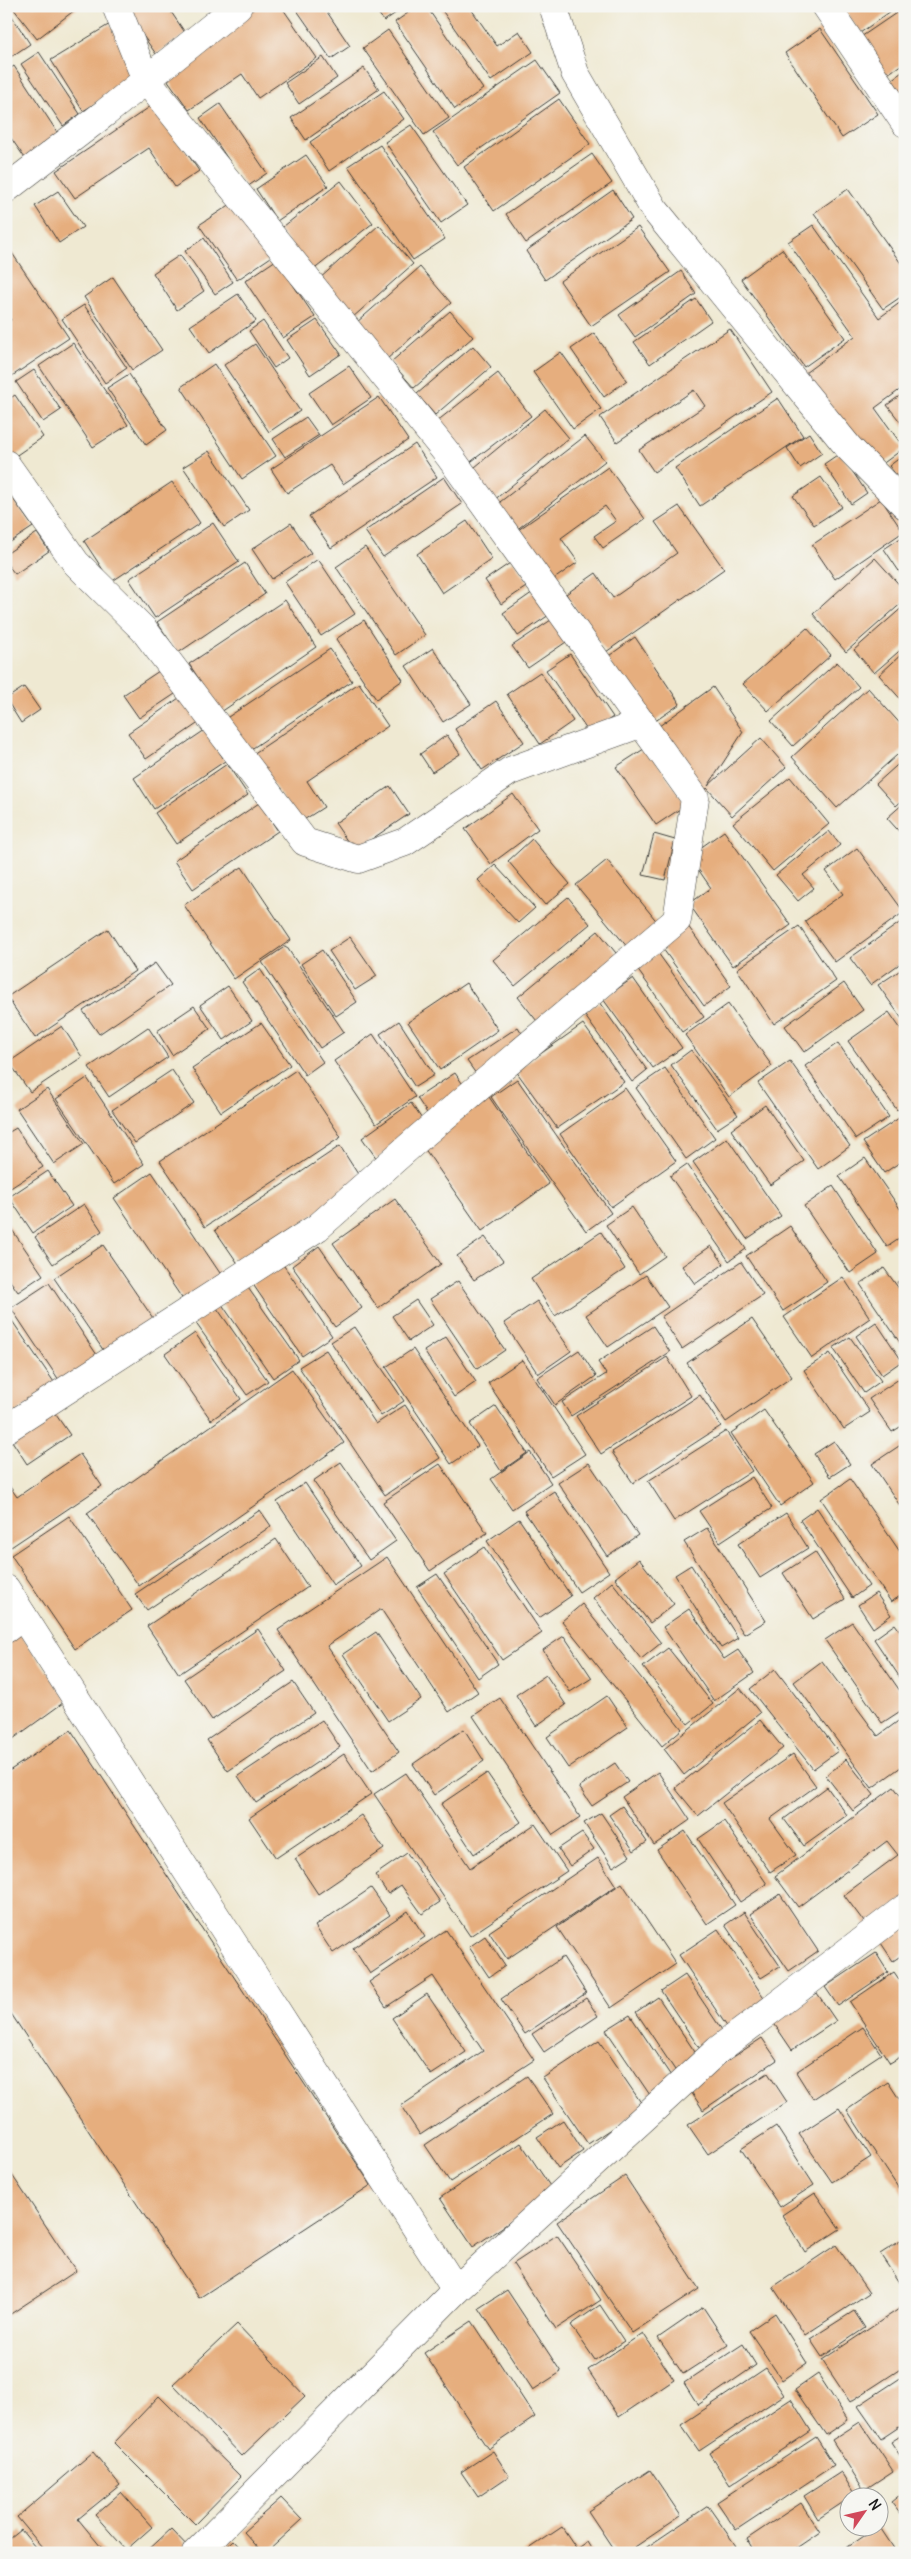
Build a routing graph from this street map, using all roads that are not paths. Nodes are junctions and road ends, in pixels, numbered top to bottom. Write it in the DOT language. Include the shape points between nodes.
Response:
graph roads {
  1 [pos="116,6"];
  2 [pos="238,6"];
  3 [pos="553,6"];
  4 [pos="826,6"];
  5 [pos="146,80"];
  6 [pos="905,123"];
  7 [pos="6,189"];
  8 [pos="6,464"];
  9 [pos="905,505"];
  10 [pos="642,723"];
  11 [pos="6,1429"];
  12 [pos="6,1589"];
  13 [pos="15,1622"];
  14 [pos="905,1908"];
  15 [pos="456,2290"];
  16 [pos="196,2553"];
  1 -- 5 [label="street"];
  2 -- 5 [label="street"];
  3 -- 9 [label="street" via="575,74 654,209 849,448"];
  4 -- 6 [label="street"];
  5 -- 7 [label="street"];
  5 -- 10 [label="street" via="450,457"];
  8 -- 10 [label="street" via="76,563 144,630 306,842 358,859 405,842 510,771"];
  10 -- 11 [label="street" via="695,798 677,920 420,1137 318,1228"];
  12 -- 13 [label="street"];
  13 -- 15 [label="street"];
  14 -- 15 [label="street" via="718,2050"];
  15 -- 16 [label="street"];
}
